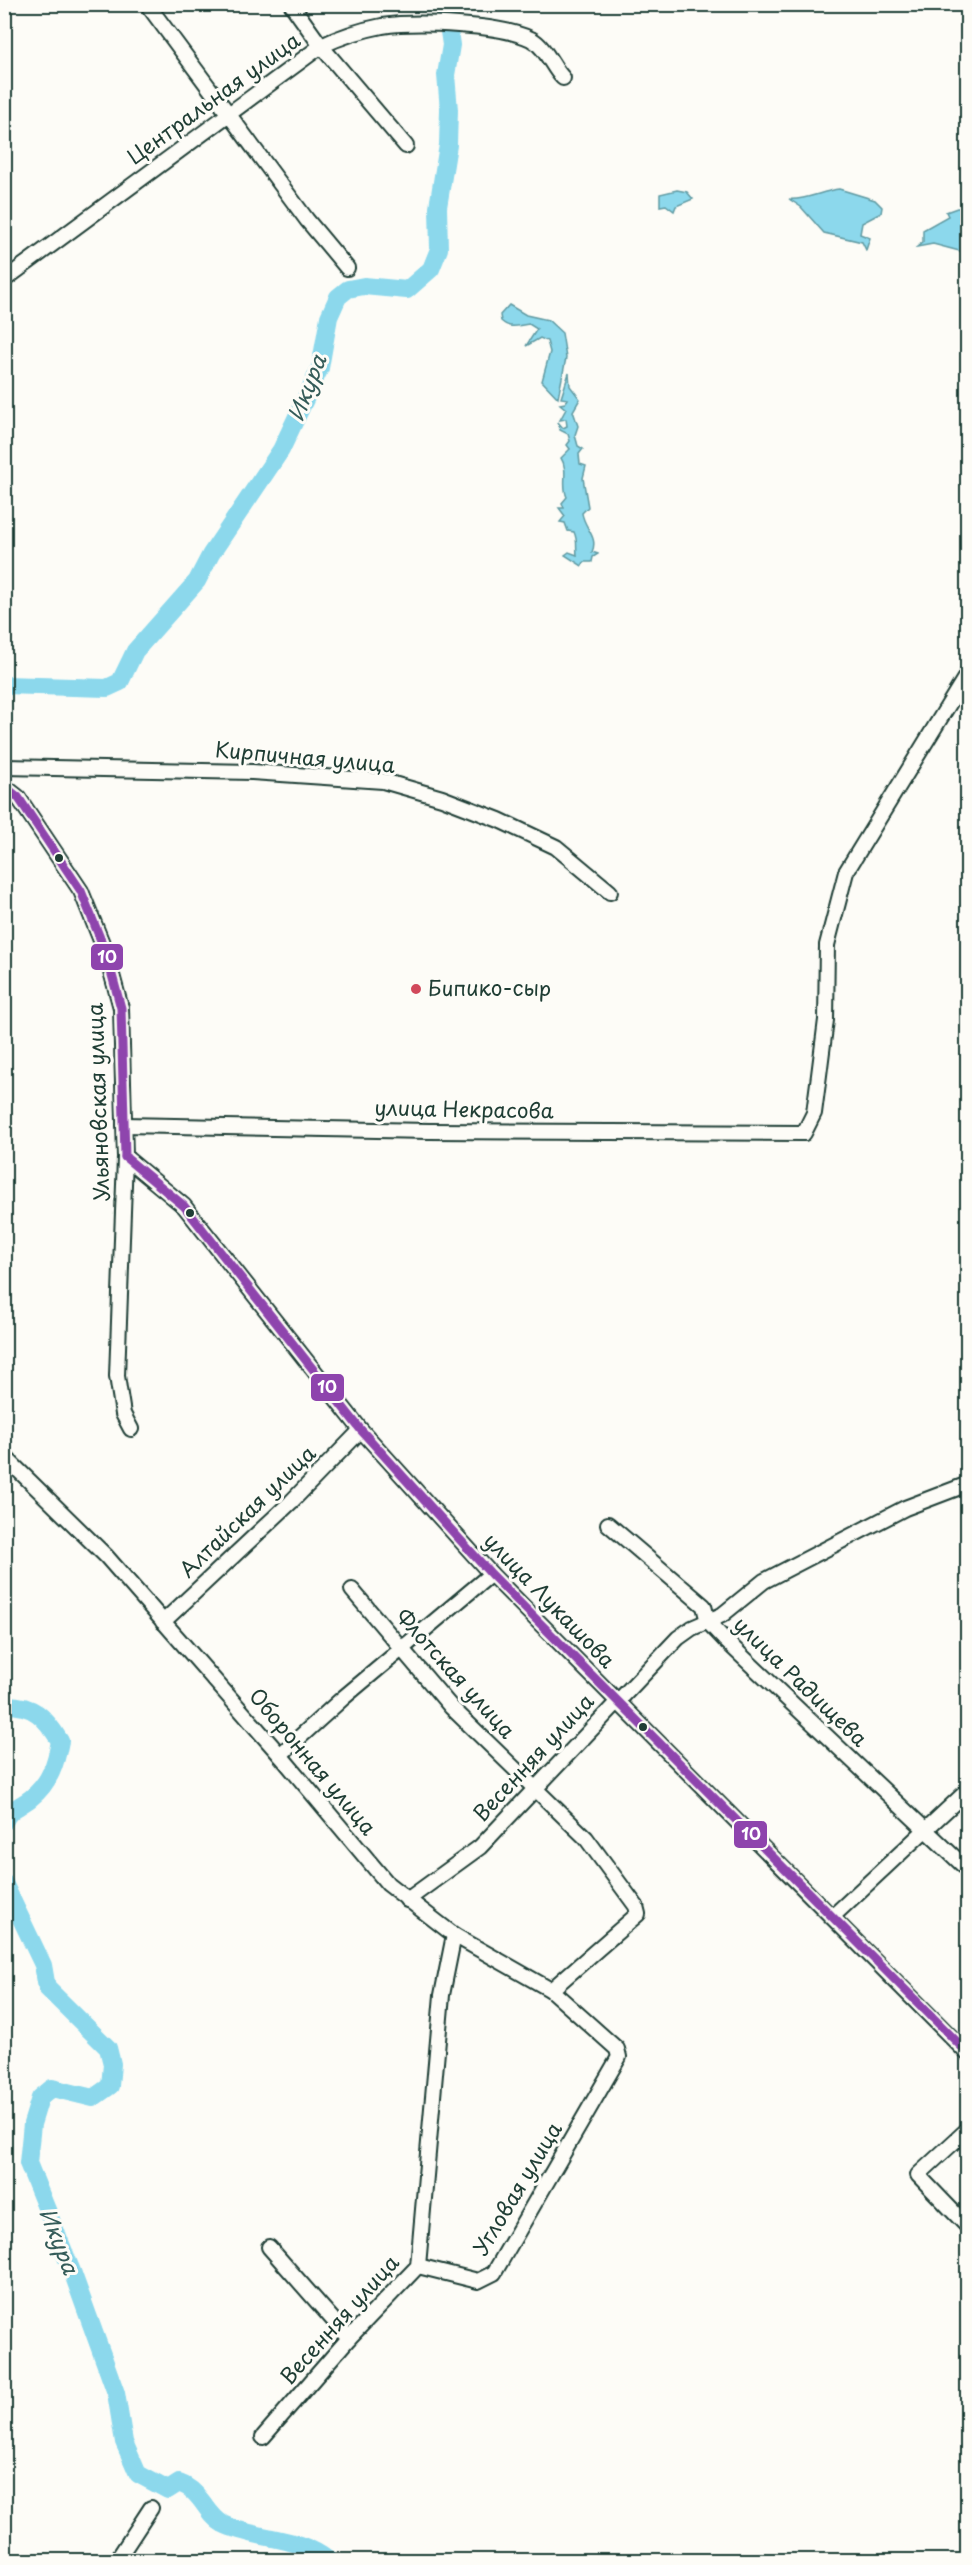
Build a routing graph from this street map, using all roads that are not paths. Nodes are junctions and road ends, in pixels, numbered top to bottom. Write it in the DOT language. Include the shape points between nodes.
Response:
graph roads {
  1 [pos="147,4"];
  2 [pos="291,4"];
  3 [pos="321,46"];
  4 [pos="563,78"];
  5 [pos="230,114"];
  6 [pos="406,146"];
  7 [pos="347,268"];
  8 [pos="4,280"];
  9 [pos="968,673"];
  10 [pos="4,767"];
  11 [pos="4,786"];
  12 [pos="610,892"];
  13 [pos="124,1125"];
  14 [pos="125,1158"];
  15 [pos="131,1429"];
  16 [pos="361,1430"];
  17 [pos="4,1456"];
  18 [pos="968,1484"];
  19 [pos="608,1524"];
  20 [pos="491,1574"];
  21 [pos="352,1590"];
  22 [pos="163,1622"];
  23 [pos="708,1622"];
  24 [pos="404,1648"];
  25 [pos="617,1701"];
  26 [pos="280,1755"];
  27 [pos="968,1790"];
  28 [pos="535,1791"];
  29 [pos="926,1831"];
  30 [pos="968,1870"];
  31 [pos="407,1900"];
  32 [pos="832,1917"];
  33 [pos="454,1935"];
  34 [pos="551,1990"];
  35 [pos="968,2054"];
  36 [pos="619,2057"];
  37 [pos="968,2128"];
  38 [pos="968,2227"];
  39 [pos="269,2247"];
  40 [pos="418,2266"];
  41 [pos="349,2338"];
  42 [pos="263,2437"];
  43 [pos="151,2508"];
  44 [pos="117,2560"];
  1 -- 5 [label="street"];
  2 -- 3 [label="street"];
  3 -- 4 [label="street, Центральная улица" via="382,26 468,27 533,40"];
  3 -- 5 [label="street, Центральная улица"];
  3 -- 6 [label="street"];
  5 -- 7 [label="street"];
  5 -- 8 [label="street, Центральная улица"];
  9 -- 13 [label="street, улица Некрасова" via="846,872 827,945 826,1020 814,1113 804,1133"];
  10 -- 12 [label="street, Кирпичная улица" via="252,772 383,781 442,798 556,847"];
  11 -- 13 [label="street, Ульяновская улица" via="18,797 81,891 106,953 121,1008"];
  13 -- 14 [label="street, Ульяновская улица"];
  14 -- 15 [label="street, Ульяновская улица" via="117,1376 123,1414"];
  14 -- 16 [label="street, улица Лукашова" via="184,1206"];
  16 -- 20 [label="street, улица Лукашова"];
  16 -- 22 [label="street, Алтайская улица"];
  17 -- 22 [label="street, Оборонная улица" via="106,1556"];
  18 -- 23 [label="street, Весенняя улица" via="905,1508 764,1581"];
  19 -- 23 [label="street, улица Радищева" via="704,1606"];
  20 -- 24 [label="street"];
  20 -- 25 [label="street, улица Лукашова"];
  21 -- 24 [label="street, Флотская улица"];
  22 -- 26 [label="street, Оборонная улица"];
  23 -- 25 [label="street, Весенняя улица" via="678,1638"];
  23 -- 29 [label="street, улица Радищева"];
  24 -- 26 [label="street"];
  24 -- 28 [label="street, Флотская улица" via="451,1707"];
  25 -- 28 [label="street, Весенняя улица"];
  25 -- 32 [label="street, улица Лукашова"];
  26 -- 31 [label="street, Оборонная улица" via="388,1884"];
  27 -- 29 [label="street"];
  28 -- 31 [label="street, Весенняя улица" via="480,1847"];
  28 -- 34 [label="street, Флотская улица" via="586,1838 630,1896 638,1914"];
  29 -- 30 [label="street, улица Радищева"];
  29 -- 32 [label="street"];
  31 -- 33 [label="street, Оборонная улица"];
  32 -- 35 [label="street, улица Лукашова"];
  33 -- 34 [label="street, Оборонная улица"];
  33 -- 40 [label="street, Весенняя улица" via="442,1995"];
  34 -- 36 [label="street, Оборонная улица" via="617,2049"];
  36 -- 40 [label="street, Угловая улица" via="494,2273 478,2282"];
  37 -- 38 [label="street" via="918,2175"];
  39 -- 41 [label="street"];
  40 -- 41 [label="street, Весенняя улица"];
  41 -- 42 [label="street, Весенняя улица"];
  43 -- 44 [label="street"];
}
